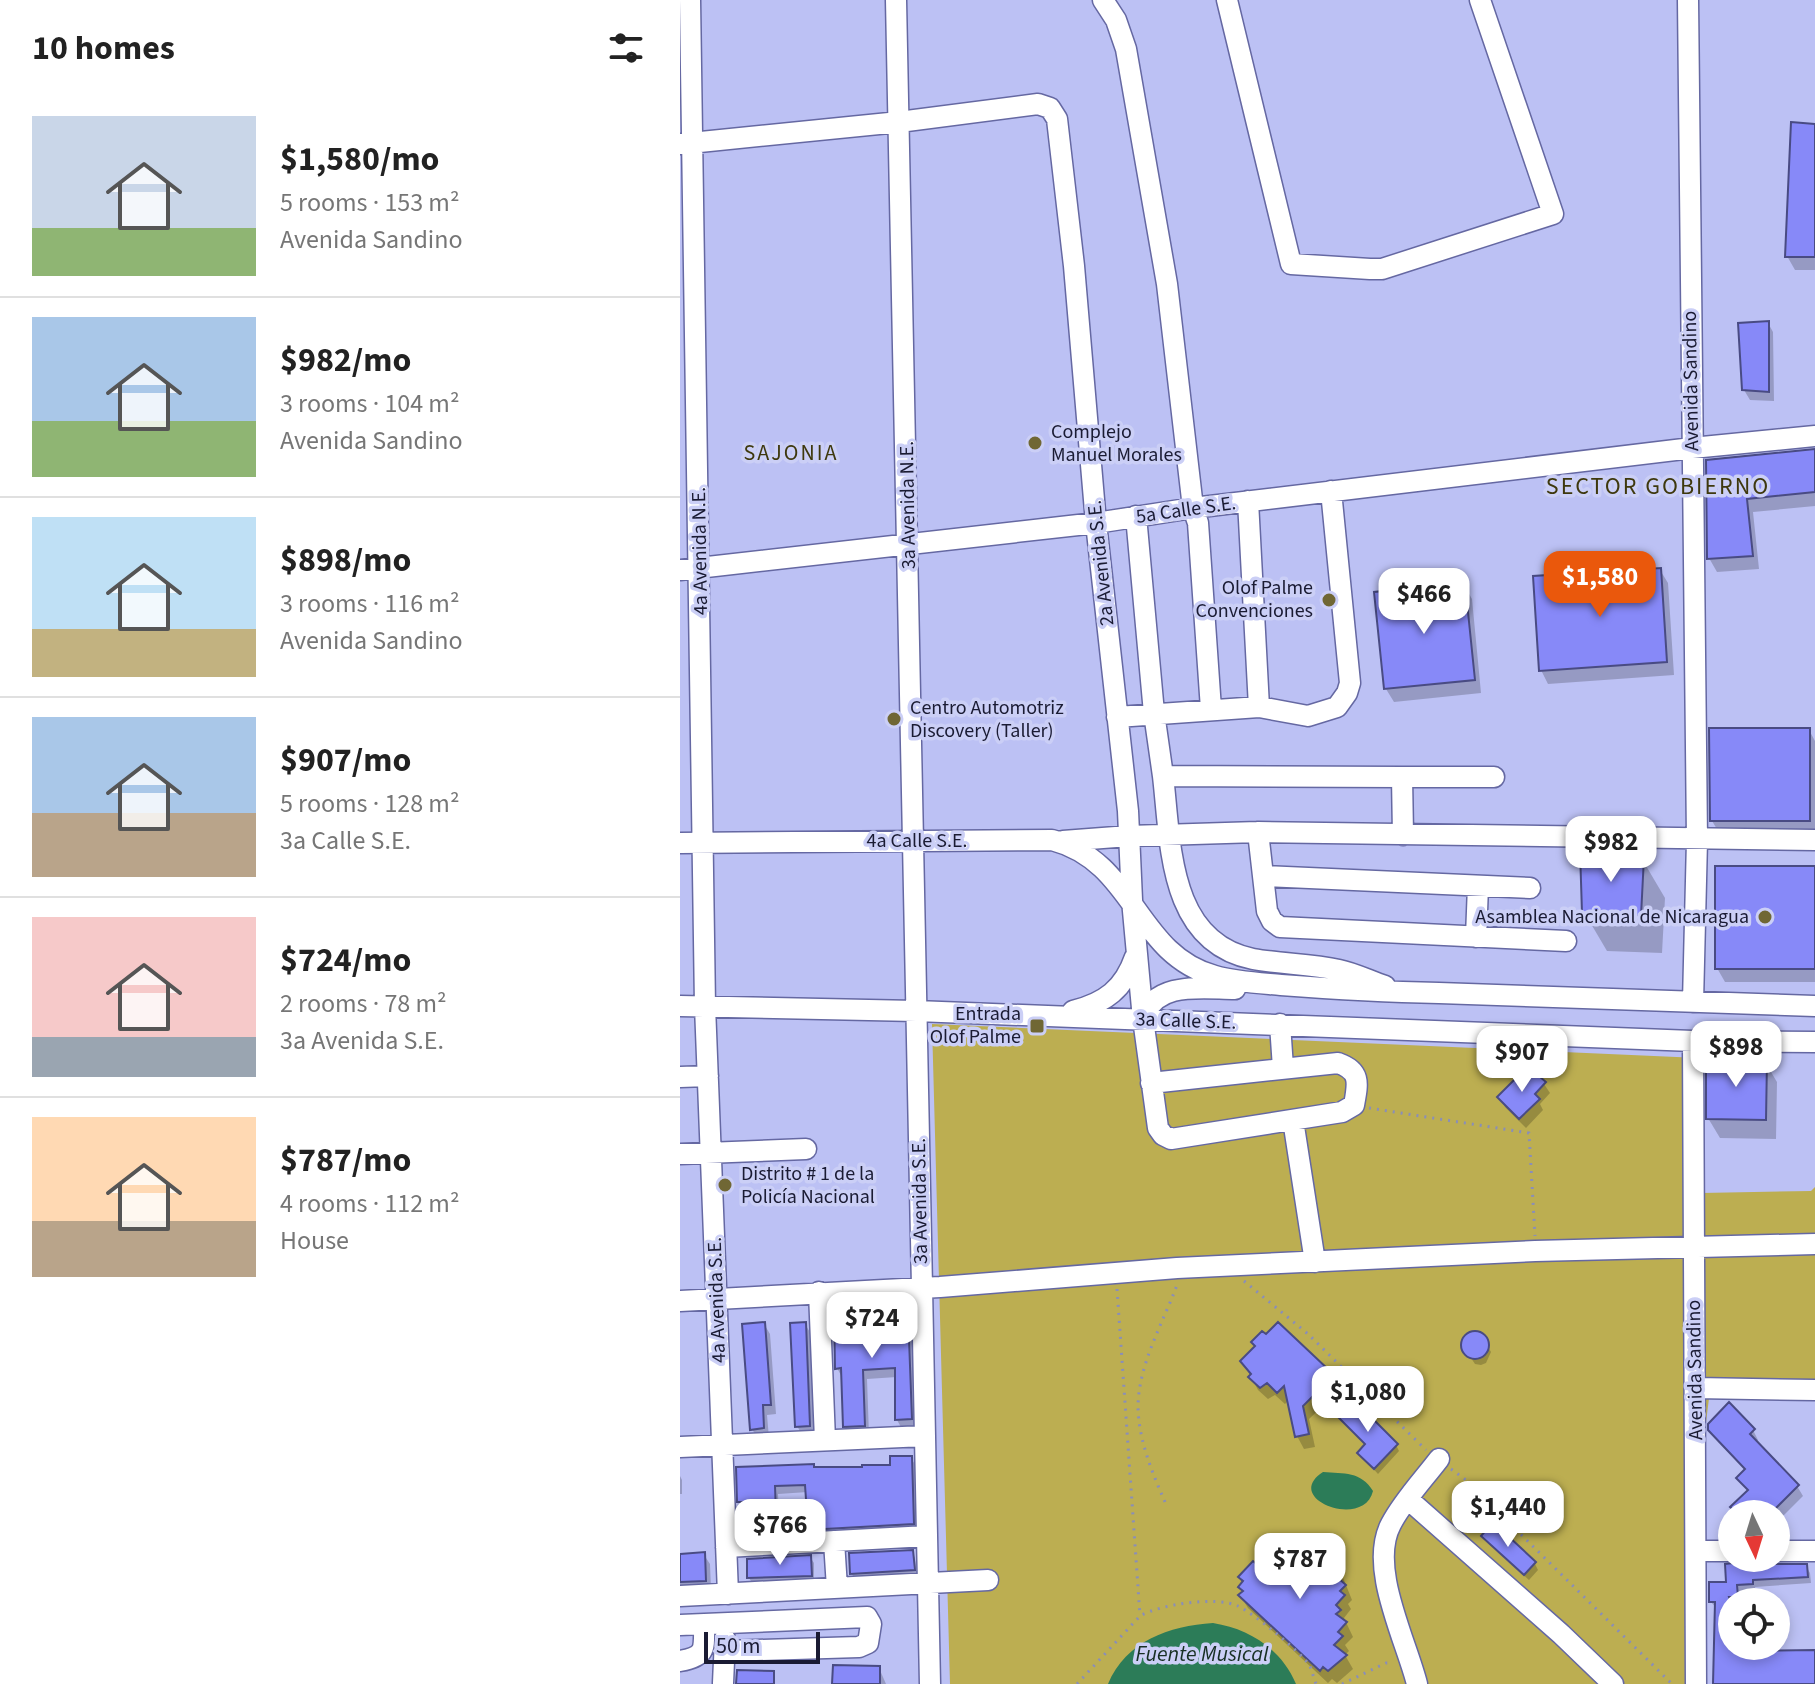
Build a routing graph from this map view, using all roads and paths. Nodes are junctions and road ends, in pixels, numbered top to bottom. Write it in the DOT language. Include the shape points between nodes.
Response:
graph roads {
  1 [pos="690,0"];
  2 [pos="896,0"];
  3 [pos="1103,0"];
  4 [pos="1227,0"];
  5 [pos="1480,0"];
  6 [pos="1688,0"];
  7 [pos="899,122"];
  8 [pos="687,144"];
  9 [pos="1815,436"];
  10 [pos="1692,448"];
  11 [pos="1331,491"];
  12 [pos="1248,501"];
  13 [pos="1193,508"];
  14 [pos="1136,516"];
  15 [pos="1096,523"];
  16 [pos="909,543"];
  17 [pos="690,568"];
  18 [pos="1259,707"];
  19 [pos="1211,709"];
  20 [pos="1154,713"];
  21 [pos="1117,717"];
  22 [pos="1163,776"];
  23 [pos="1402,777"];
  24 [pos="1494,777"];
  25 [pos="1258,832"];
  26 [pos="1170,835"];
  27 [pos="1403,835"];
  28 [pos="1129,836"];
  29 [pos="1697,840"];
  30 [pos="1815,840"];
  31 [pos="913,841"];
  32 [pos="705,842"];
  33 [pos="1059,842"];
  34 [pos="680,843"];
  35 [pos="1263,876"];
  36 [pos="1478,886"];
  37 [pos="1530,888"];
  38 [pos="1132,900"];
  39 [pos="1476,937"];
  40 [pos="1566,941"];
  41 [pos="1137,953"];
  42 [pos="1335,990"];
  43 [pos="1400,992"];
  44 [pos="1693,1002"];
  45 [pos="680,1006"];
  46 [pos="705,1006"];
  47 [pos="1815,1006"];
  48 [pos="916,1011"];
  49 [pos="1049,1016"];
  50 [pos="1143,1019"];
  51 [pos="1280,1024"];
  52 [pos="1815,1042"];
  53 [pos="1693,1048"];
  54 [pos="1283,1068"];
  55 [pos="708,1076"];
  56 [pos="680,1077"];
  57 [pos="1151,1083"];
  58 [pos="1354,1105"];
  59 [pos="1293,1120"];
  60 [pos="806,1149"];
  61 [pos="710,1152"];
  62 [pos="680,1154"];
  63 [pos="1815,1244"];
  64 [pos="1694,1245"];
  65 [pos="1535,1251"];
  66 [pos="1315,1262"];
  67 [pos="1177,1268"];
  68 [pos="1115,1273"];
  69 [pos="921,1286"];
  70 [pos="819,1292"];
  71 [pos="717,1299"];
  72 [pos="680,1301"];
  73 [pos="1696,1388"];
  74 [pos="1815,1390"];
  75 [pos="925,1436"];
  76 [pos="825,1440"];
  77 [pos="723,1445"];
  78 [pos="680,1447"];
  79 [pos="1439,1459"];
  80 [pos="1409,1500"];
  81 [pos="1165,1502"];
  82 [pos="927,1536"];
  83 [pos="834,1541"];
  84 [pos="726,1547"];
  85 [pos="1696,1551"];
  86 [pos="1718,1551"];
  87 [pos="1790,1551"];
  88 [pos="1815,1551"];
  89 [pos="988,1580"];
  90 [pos="928,1583"];
  91 [pos="837,1588"];
  92 [pos="728,1594"];
  93 [pos="680,1596"];
  94 [pos="1140,1616"];
  95 [pos="725,1623"];
  96 [pos="704,1624"];
  97 [pos="680,1625"];
  98 [pos="725,1651"];
  99 [pos="680,1661"];
  100 [pos="1412,1662"];
  101 [pos="723,1683"];
  102 [pos="930,1684"];
  103 [pos="1077,1684"];
  104 [pos="1316,1684"];
  105 [pos="1342,1684"];
  106 [pos="1417,1684"];
  107 [pos="1613,1684"];
  108 [pos="1696,1684"];
  1 -- 8 [label="street, 4a Avenida N.E."];
  2 -- 7 [label="street, 3a Avenida N.E."];
  3 -- 13 [label="street" via="1126,49 1173,282"];
  4 -- 5 [label="street" via="1291,264 1382,269 1553,214"];
  6 -- 10 [label="street, Avenida Sandino"];
  7 -- 8 [label="street"];
  7 -- 15 [label="street, 2a Avenida S.E." via="1038,104 1050,108 1057,119"];
  7 -- 16 [label="street, 3a Avenida N.E."];
  8 -- 17 [label="street, 4a Avenida N.E."];
  9 -- 10 [label="street, 5a Calle S.E."];
  10 -- 11 [label="street, 5a Calle S.E."];
  10 -- 29 [label="street, Avenida Sandino"];
  11 -- 12 [label="street, 5a Calle S.E."];
  11 -- 18 [label="street" via="1347,693 1337,707 1308,716"];
  12 -- 13 [label="street, 5a Calle S.E."];
  12 -- 18 [label="street"];
  13 -- 14 [label="street, 5a Calle S.E."];
  13 -- 19 [label="street"];
  14 -- 15 [label="street, 5a Calle S.E."];
  14 -- 20 [label="street"];
  15 -- 16 [label="street, 5a Calle S.E."];
  15 -- 21 [label="street, 2a Avenida S.E."];
  16 -- 17 [label="street, 5a Calle S.E."];
  16 -- 31 [label="street, 3a Avenida N.E."];
  17 -- 32 [label="street, 4a Avenida N.E."];
  18 -- 19 [label="street"];
  19 -- 20 [label="street"];
  20 -- 21 [label="street"];
  20 -- 22 [label="street"];
  21 -- 28 [label="street, 2a Avenida S.E."];
  22 -- 23 [label="street"];
  22 -- 26 [label="street"];
  23 -- 24 [label="street"];
  23 -- 27 [label="street"];
  25 -- 26 [label="street"];
  25 -- 27 [label="street"];
  25 -- 35 [label="street"];
  26 -- 28 [label="street"];
  26 -- 43 [label="street" via="1187,910 1219,946 1256,960 1342,970"];
  27 -- 29 [label="street"];
  28 -- 33 [label="street"];
  28 -- 38 [label="street, 2a Avenida S.E."];
  29 -- 30 [label="street"];
  29 -- 44 [label="street, Avenida Sandino"];
  31 -- 32 [label="street, 4a Calle S.E."];
  31 -- 33 [label="street, 4a Calle S.E."];
  31 -- 48 [label="street, 3a Avenida N.E."];
  32 -- 34 [label="street, 4a Calle S.E."];
  32 -- 46 [label="street, 4a Avenida N.E."];
  33 -- 38 [label="street, 4a Calle S.E." via="1093,858"];
  35 -- 36 [label="street"];
  35 -- 39 [label="street" via="1267,911 1280,927"];
  36 -- 37 [label="street"];
  36 -- 39 [label="street"];
  38 -- 41 [label="street, 2a Avenida S.E."];
  38 -- 42 [label="street, 3a Calle S.E." via="1156,939 1193,968 1232,980"];
  39 -- 40 [label="street"];
  41 -- 49 [label="street" via="1122,985 1110,996"];
  41 -- 50 [label="street, 2a Avenida S.E."];
  42 -- 43 [label="street, 3a Calle S.E."];
  42 -- 50 [label="street" via="1181,989 1155,999"];
  43 -- 44 [label="street, 3a Calle S.E."];
  44 -- 47 [label="street, 3a Calle S.E."];
  45 -- 46 [label="street, 3a Calle S.E."];
  46 -- 48 [label="street, 3a Calle S.E."];
  46 -- 55 [label="street, 4a Avenida S.E."];
  48 -- 49 [label="street, 3a Calle S.E."];
  48 -- 69 [label="street, 3a Avenida S.E."];
  49 -- 50 [label="street, 3a Calle S.E."];
  50 -- 51 [label="street, 3a Calle S.E."];
  50 -- 57 [label="street, 2a Avenida S.E."];
  51 -- 53 [label="street, 3a Calle S.E."];
  51 -- 54 [label="street"];
  52 -- 53 [label="street, 3a Calle S.E."];
  53 -- 64 [label="street, Avenida Sandino"];
  54 -- 57 [label="street"];
  54 -- 58 [label="street" via="1338,1063 1350,1068 1357,1090"];
  55 -- 56 [label="street"];
  55 -- 61 [label="street, 4a Avenida S.E."];
  57 -- 59 [label="street, 2a Avenida S.E." via="1158,1128 1171,1139"];
  58 -- 59 [label="street, 2a Avenida S.E."];
  58 -- 65 [label="path" via="1529,1133"];
  59 -- 66 [label="street"];
  60 -- 61 [label="street"];
  61 -- 62 [label="street"];
  61 -- 71 [label="street, 4a Avenida S.E."];
  63 -- 64 [label="street"];
  64 -- 65 [label="street"];
  64 -- 73 [label="street, Avenida Sandino"];
  65 -- 66 [label="street"];
  66 -- 67 [label="street"];
  67 -- 68 [label="street"];
  67 -- 81 [label="path" via="1177,1284 1138,1408 1149,1466"];
  68 -- 69 [label="street"];
  68 -- 94 [label="path"];
  69 -- 70 [label="street"];
  69 -- 75 [label="street, 3a Avenida S.E."];
  70 -- 71 [label="street"];
  70 -- 76 [label="street"];
  71 -- 72 [label="street"];
  71 -- 77 [label="street, 4a Avenida S.E."];
  73 -- 74 [label="street"];
  73 -- 85 [label="street, Avenida Sandino"];
  75 -- 76 [label="street"];
  75 -- 82 [label="street, 3a Avenida S.E."];
  76 -- 77 [label="street"];
  77 -- 78 [label="street"];
  77 -- 84 [label="street, 4a Avenida S.E."];
  79 -- 80 [label="street"];
  80 -- 100 [label="street" via="1389,1526 1384,1573"];
  80 -- 107 [label="street"];
  82 -- 83 [label="street"];
  82 -- 90 [label="street, 3a Avenida S.E."];
  83 -- 84 [label="street"];
  83 -- 91 [label="street"];
  84 -- 92 [label="street, 4a Avenida S.E."];
  85 -- 86 [label="street"];
  85 -- 108 [label="street, Avenida Sandino"];
  87 -- 88 [label="street"];
  89 -- 90 [label="street"];
  90 -- 91 [label="street"];
  90 -- 102 [label="street"];
  91 -- 92 [label="street"];
  92 -- 93 [label="street"];
  94 -- 103 [label="path"];
  94 -- 104 [label="path" via="1153,1608 1211,1602 1238,1606 1309,1664"];
  95 -- 96 [label="street"];
  95 -- 98 [label="street"];
  95 -- 98 [label="street" via="867,1617 871,1624 868,1643 859,1647"];
  96 -- 97 [label="street"];
  96 -- 99 [label="street" via="701,1653"];
  98 -- 101 [label="street"];
  100 -- 105 [label="path" via="1386,1663"];
  100 -- 106 [label="street"];
}
